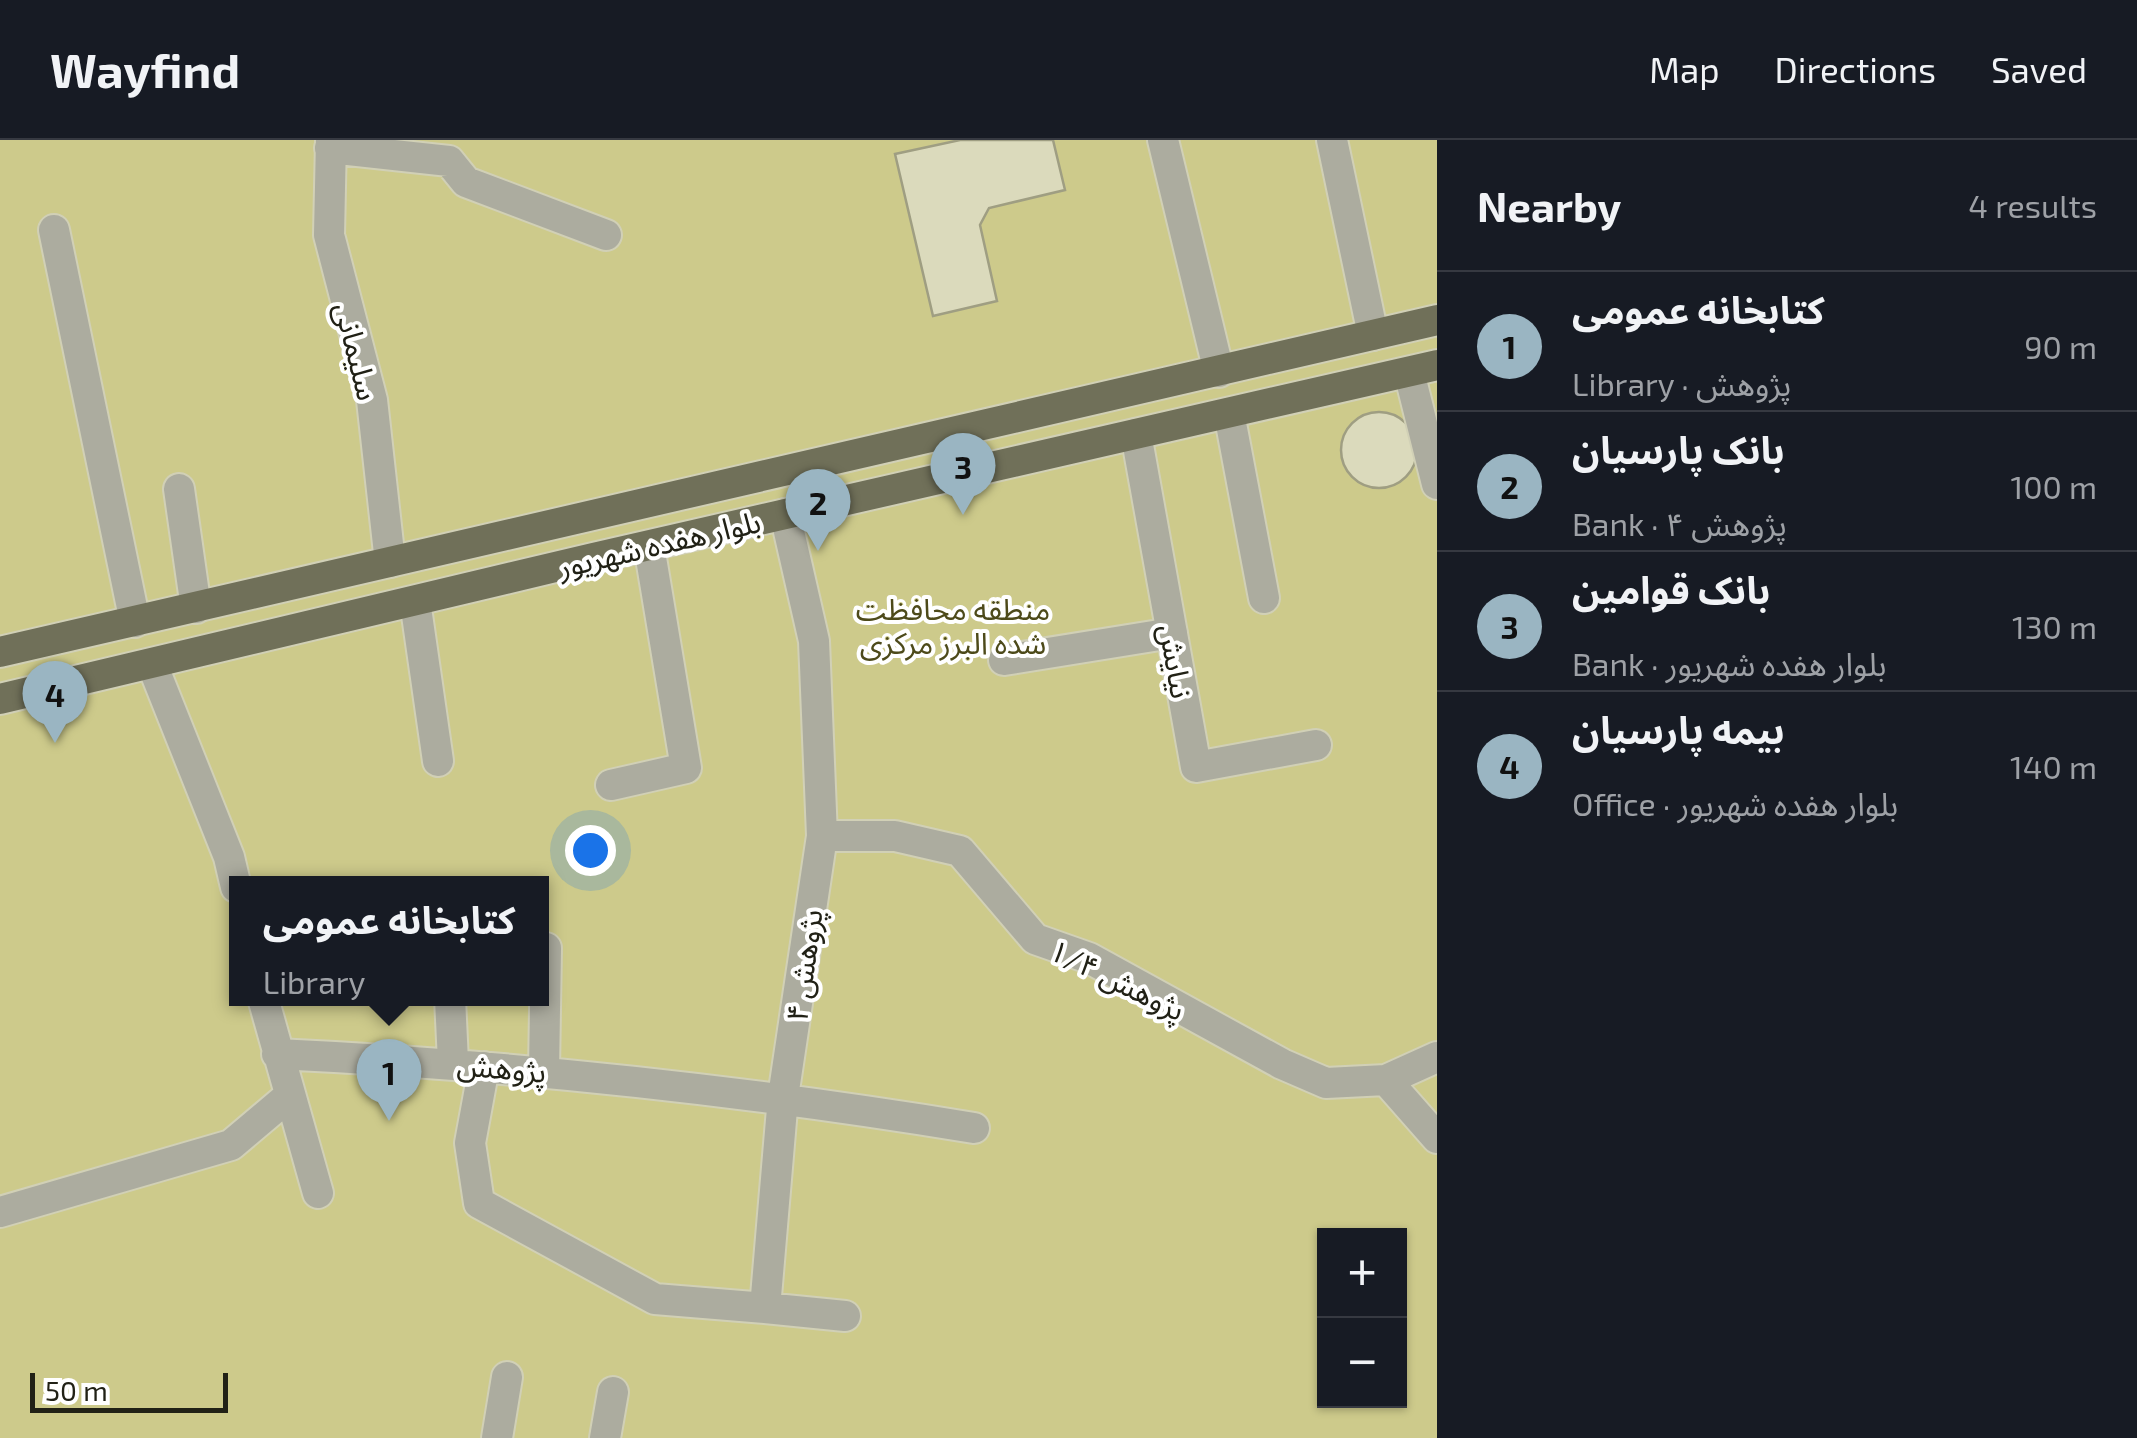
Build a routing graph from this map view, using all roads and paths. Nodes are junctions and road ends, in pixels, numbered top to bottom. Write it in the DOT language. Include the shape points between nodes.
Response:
graph roads {
  1 [pos="1163,140"];
  2 [pos="1332,140"];
  3 [pos="331,144"];
  4 [pos="54,230"];
  5 [pos="606,235"];
  6 [pos="1437,320"];
  7 [pos="1373,335"];
  8 [pos="1423,368"];
  9 [pos="1219,372"];
  10 [pos="1229,413"];
  11 [pos="1136,434"];
  12 [pos="1437,484"];
  13 [pos="179,489"];
  14 [pos="583,514"];
  15 [pos="785,514"];
  16 [pos="649,546"];
  17 [pos="593,558"];
  18 [pos="390,562"];
  19 [pos="1264,598"];
  20 [pos="415,601"];
  21 [pos="196,608"];
  22 [pos="134,622"];
  23 [pos="1172,632"];
  24 [pos="0,652"];
  25 [pos="1004,660"];
  26 [pos="152,664"];
  27 [pos="0,699"];
  28 [pos="1316,745"];
  29 [pos="438,762"];
  30 [pos="611,785"];
  31 [pos="822,836"];
  32 [pos="233,876"];
  33 [pos="265,1006"];
  34 [pos="450,1006"];
  35 [pos="545,1006"];
  36 [pos="277,1054"];
  37 [pos="1437,1056"];
  38 [pos="453,1062"];
  39 [pos="484,1067"];
  40 [pos="544,1071"];
  41 [pos="1386,1080"];
  42 [pos="289,1096"];
  43 [pos="784,1097"];
  44 [pos="974,1128"];
  45 [pos="1437,1138"];
  46 [pos="318,1194"];
  47 [pos="0,1212"];
  48 [pos="765,1308"];
  49 [pos="845,1316"];
  50 [pos="508,1377"];
  51 [pos="614,1392"];
  52 [pos="497,1438"];
  53 [pos="605,1438"];
  1 -- 9 [label="street"];
  2 -- 7 [label="street"];
  3 -- 5 [label="street" via="449,161 466,182"];
  3 -- 18 [label="street, سلیمانی" via="328,235 372,400"];
  4 -- 22 [label="street"];
  6 -- 7 [label="main road, بلوار هفده شهریور"];
  7 -- 9 [label="main road, بلوار هفده شهریور"];
  8 -- 10 [label="main road, بلوار هفده شهریور"];
  8 -- 12 [label="street"];
  9 -- 14 [label="main road, بلوار هفده شهریور"];
  10 -- 11 [label="main road, بلوار هفده شهریور"];
  10 -- 19 [label="street"];
  11 -- 15 [label="main road, بلوار هفده شهریور"];
  11 -- 23 [label="street, نیایش"];
  13 -- 21 [label="street"];
  14 -- 17 [label="main road"];
  14 -- 18 [label="main road, بلوار هفده شهریور"];
  15 -- 16 [label="main road, بلوار هفده شهریور"];
  15 -- 31 [label="street, پژوهش ۴" via="814,641"];
  16 -- 17 [label="main road, بلوار هفده شهریور"];
  16 -- 30 [label="street" via="686,768"];
  17 -- 20 [label="main road, بلوار هفده شهریور"];
  18 -- 21 [label="main road, بلوار هفده شهریور"];
  20 -- 26 [label="main road, بلوار هفده شهریور"];
  20 -- 29 [label="street"];
  21 -- 22 [label="main road, بلوار هفده شهریور"];
  22 -- 24 [label="main road, بلوار هفده شهریور"];
  23 -- 25 [label="street"];
  23 -- 28 [label="street, نیایش" via="1196,767"];
  26 -- 27 [label="main road, بلوار هفده شهریور"];
  26 -- 32 [label="street"];
  31 -- 41 [label="street, پژوهش ۱/۴" via="896,836 960,851 1035,940 1090,958 1326,1083"];
  31 -- 43 [label="street, پژوهش ۴"];
  33 -- 36 [label="street"];
  34 -- 38 [label="street"];
  35 -- 40 [label="street"];
  36 -- 38 [label="street, پژوهش"];
  36 -- 42 [label="street"];
  37 -- 41 [label="street, پژوهش ۱/۴"];
  38 -- 39 [label="street, پژوهش"];
  39 -- 40 [label="street, پژوهش"];
  39 -- 48 [label="street" via="470,1144 480,1204 656,1299"];
  40 -- 43 [label="street, پژوهش"];
  41 -- 45 [label="street"];
  42 -- 46 [label="street"];
  42 -- 47 [label="street" via="231,1145"];
  43 -- 44 [label="street, پژوهش"];
  43 -- 48 [label="street, پژوهش ۴"];
  48 -- 49 [label="street"];
  50 -- 52 [label="street"];
  51 -- 53 [label="street"];
}
